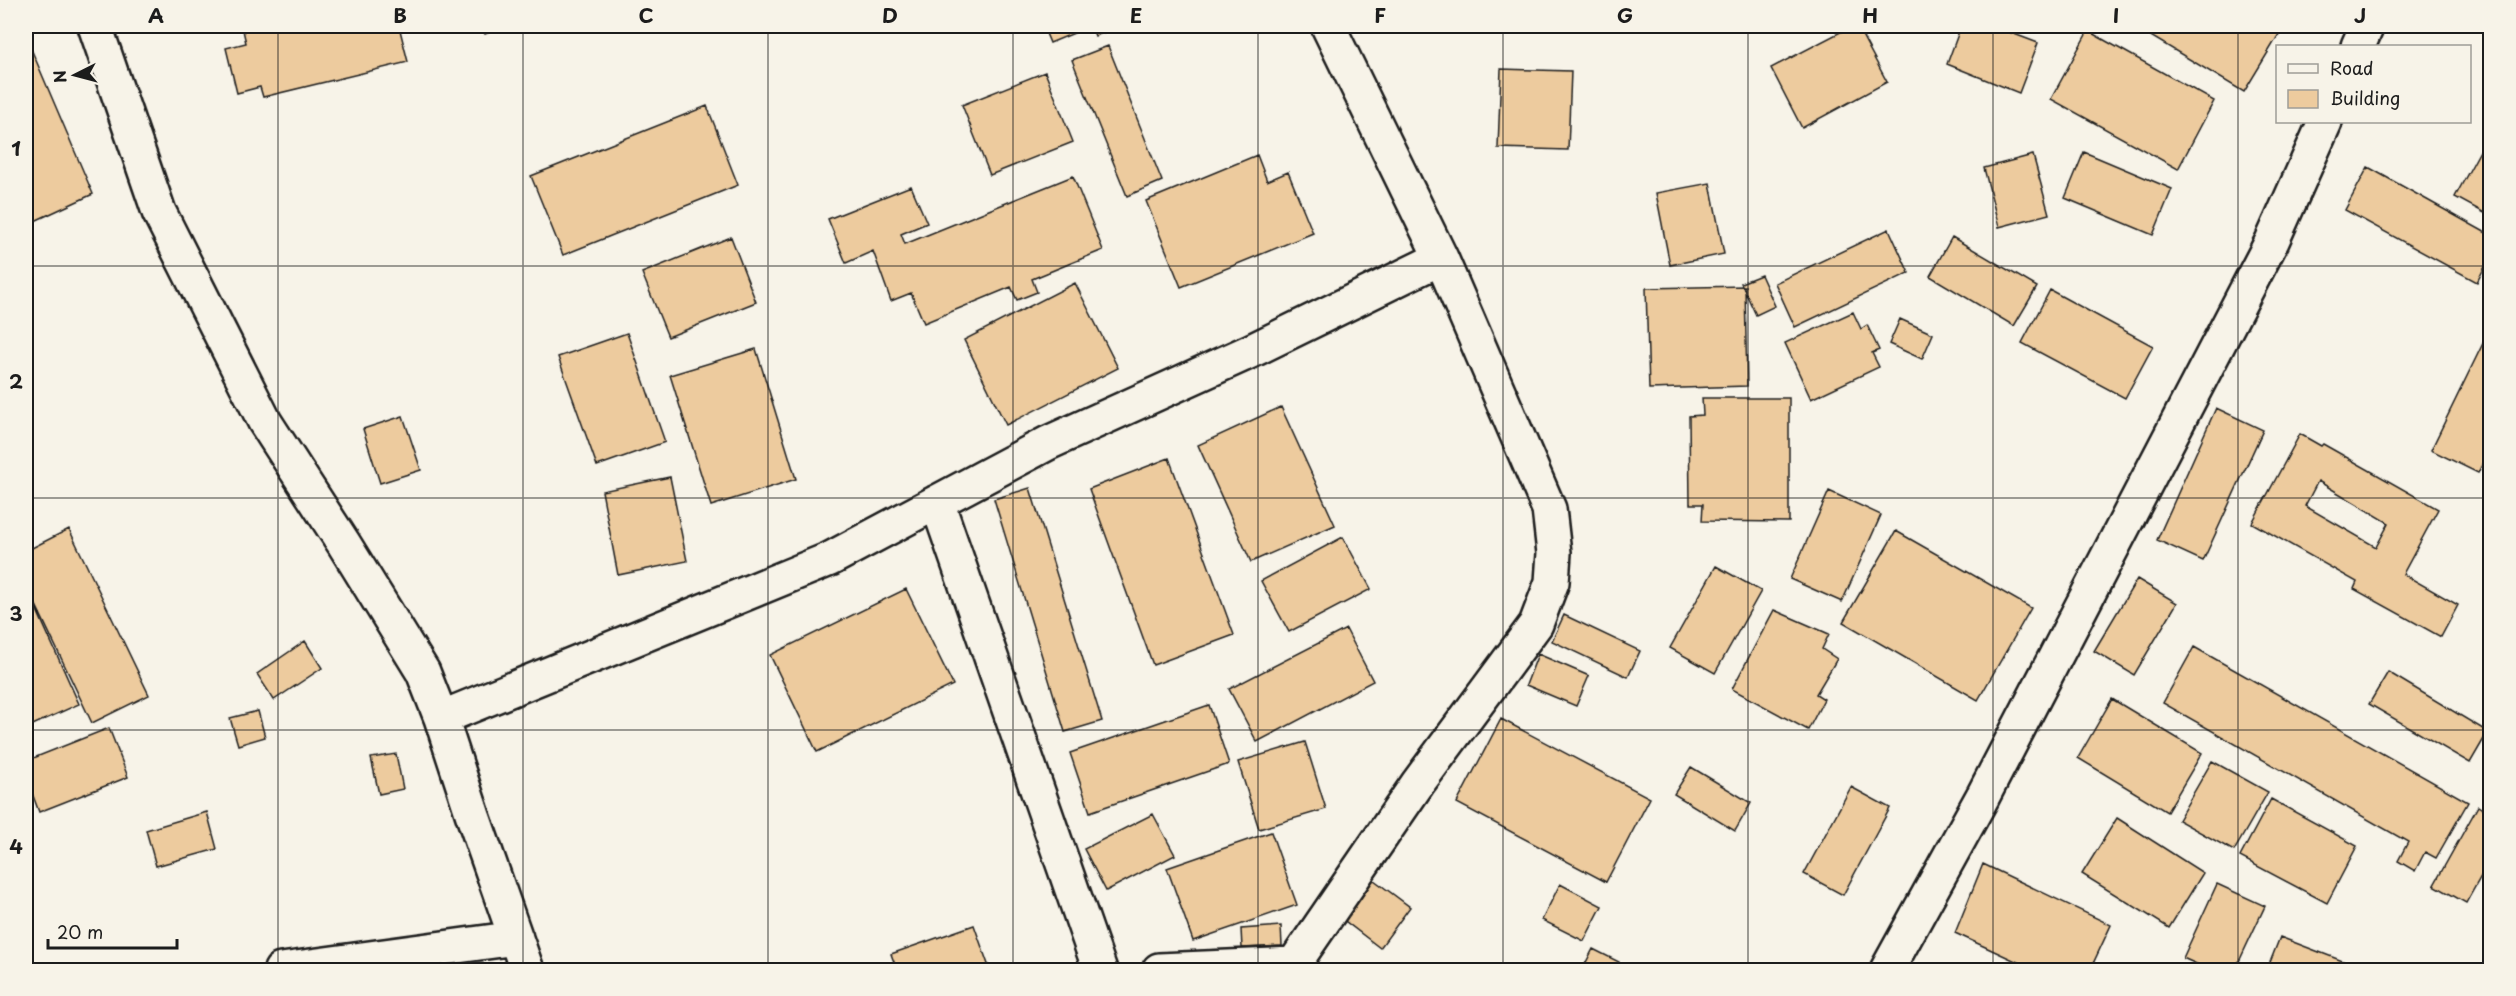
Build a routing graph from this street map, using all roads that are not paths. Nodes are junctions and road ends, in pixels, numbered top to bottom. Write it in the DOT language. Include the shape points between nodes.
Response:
graph roads {
  1 [pos="95,26"];
  2 [pos="1328,26"];
  3 [pos="2367,26"];
  4 [pos="2358,45"];
  5 [pos="2325,123"];
  6 [pos="1441,258"];
  7 [pos="937,502"];
  8 [pos="441,718"];
  9 [pos="516,938"];
  10 [pos="281,970"];
  11 [pos="527,970"];
  12 [pos="1100,970"];
  13 [pos="1159,970"];
  14 [pos="1887,970"];
  1 -- 8 [label="street" via="164,222 265,422 423,672"];
  2 -- 6 [label="street"];
  3 -- 4 [label="street"];
  5 -- 14 [label="street" via="2272,241 1983,796"];
  6 -- 7 [label="street" via="1251,351 1048,443"];
  6 -- 13 [label="street" via="1549,509 1554,553 1552,582 1536,624 1418,783 1294,964"];
  7 -- 8 [label="street" via="830,559"];
  7 -- 12 [label="street"];
  8 -- 9 [label="street"];
  9 -- 10 [label="street"];
  9 -- 11 [label="street"];
}
